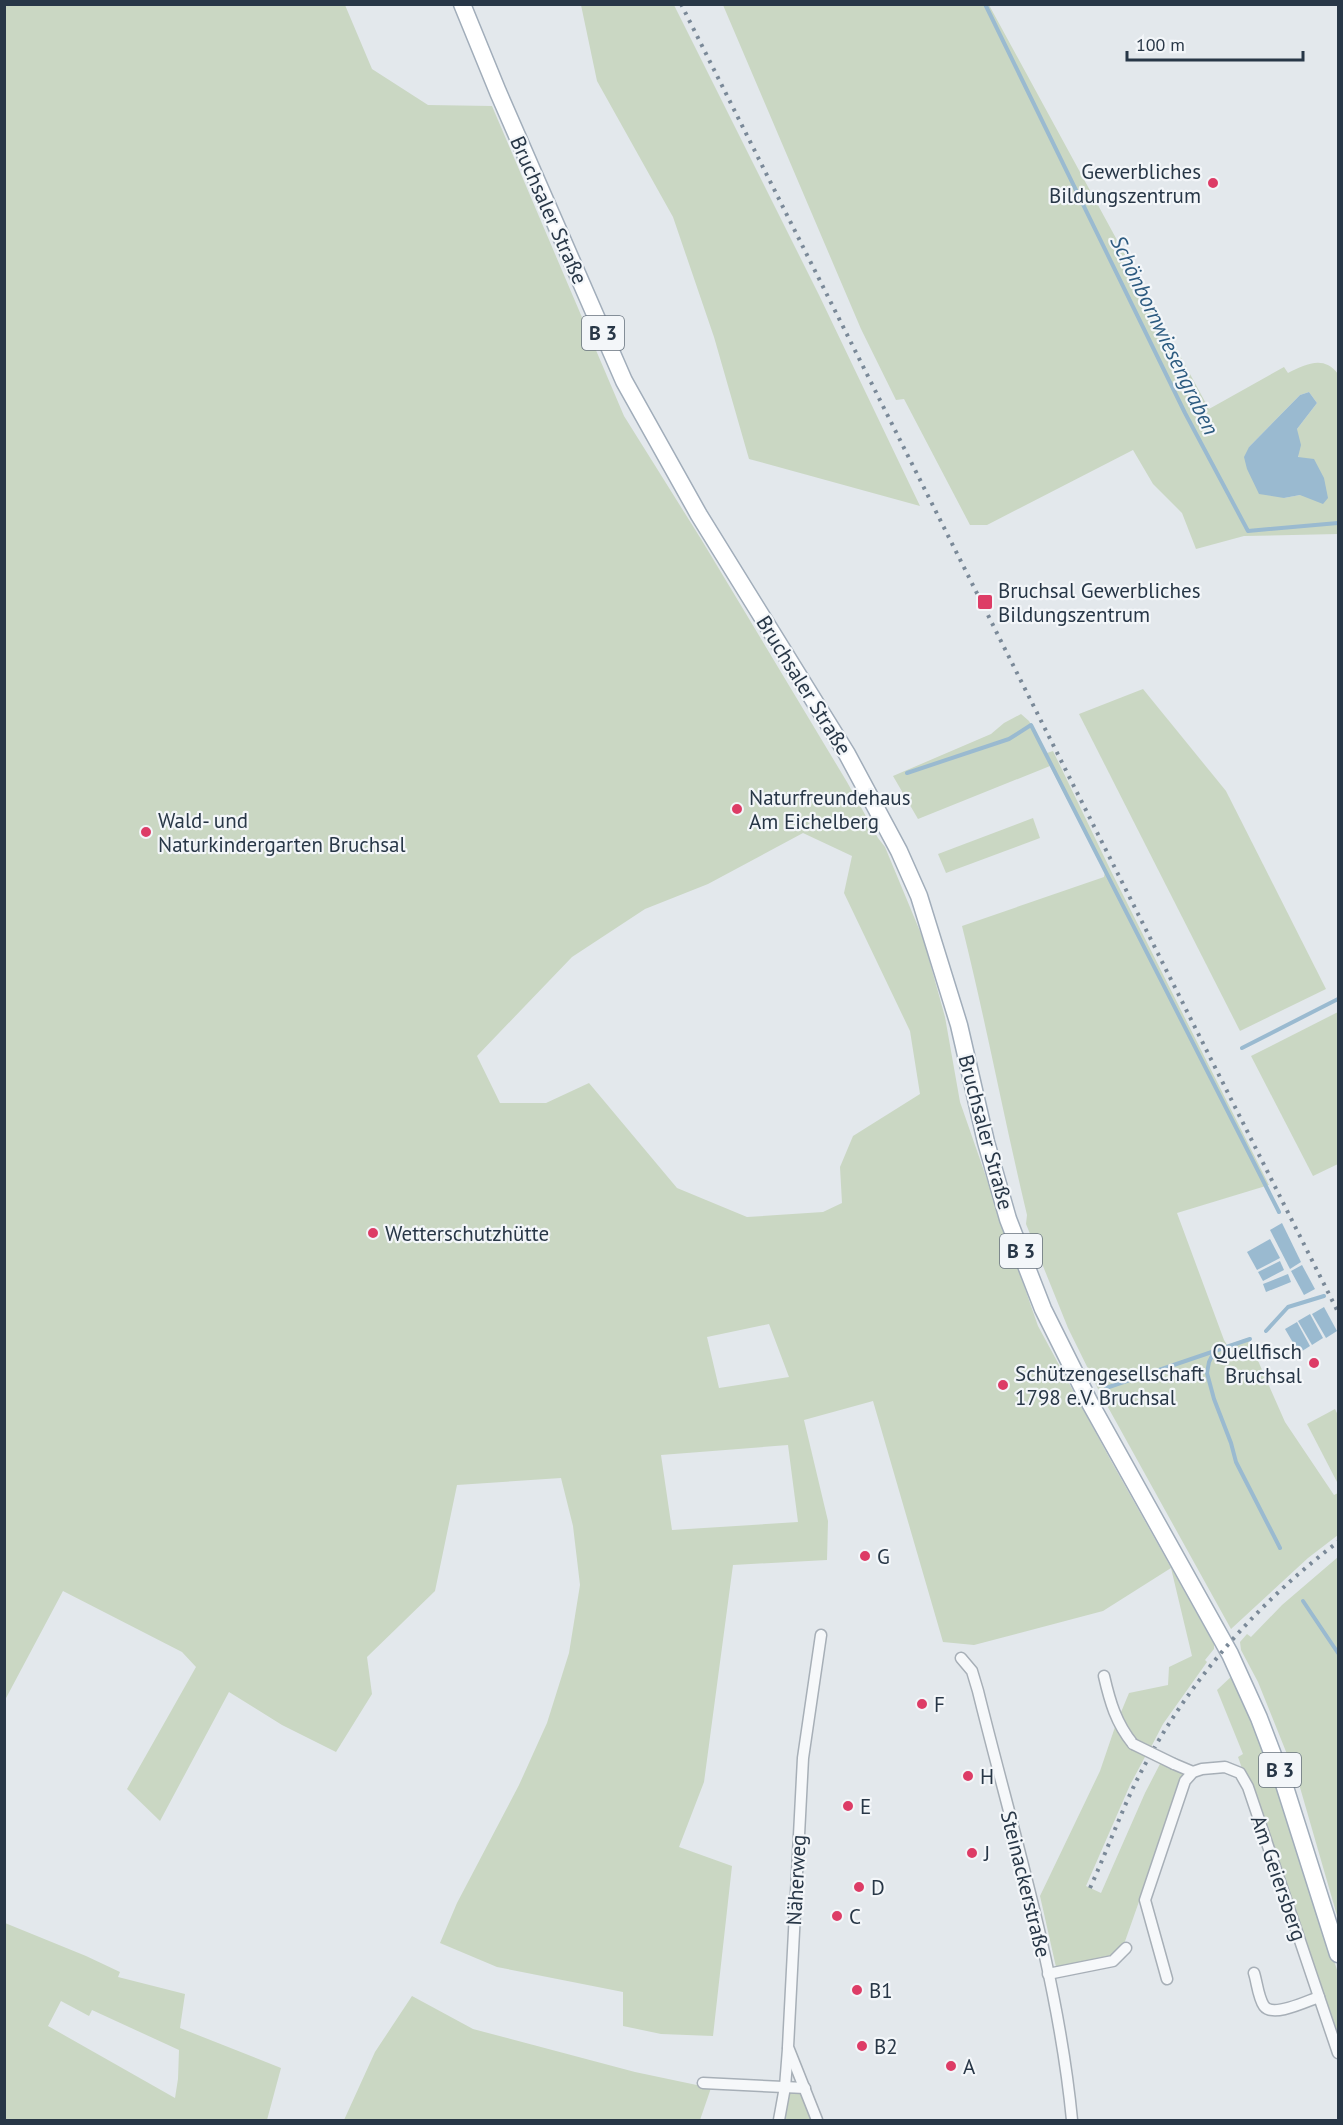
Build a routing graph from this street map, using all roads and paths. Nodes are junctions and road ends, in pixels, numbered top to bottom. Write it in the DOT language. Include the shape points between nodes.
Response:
graph roads {
  1 [pos="462,4"];
  2 [pos="821,1635"];
  3 [pos="962,1658"];
  4 [pos="1104,1676"];
  5 [pos="1193,1772"];
  6 [pos="1126,1948"];
  7 [pos="1338,1954"];
  8 [pos="1254,1972"];
  9 [pos="1048,1974"];
  10 [pos="1167,1979"];
  11 [pos="1319,1997"];
  12 [pos="788,2047"];
  13 [pos="1338,2053"];
  14 [pos="703,2083"];
  15 [pos="785,2087"];
  16 [pos="805,2088"];
  17 [pos="779,2121"];
  18 [pos="817,2121"];
  19 [pos="1072,2121"];
  1 -- 7 [label="main road, Bruchsaler Straße / B 3" via="624,381 699,515 859,774 899,851 919,896 958,1025 1008,1219 1043,1309 1090,1403 1230,1654 1273,1750"];
  2 -- 12 [label="street, Näherweg" via="803,1758"];
  3 -- 9 [label="street, Steinackerstraße" via="972,1671 978,1691"];
  4 -- 5 [label="street, bridge" via="1121,1730 1133,1744"];
  5 -- 10 [label="street" via="1185,1781 1145,1900"];
  5 -- 11 [label="street, Am Geiersberg" via="1225,1767 1240,1773 1248,1787"];
  6 -- 9 [label="street, Steinackerstraße" via="1113,1961"];
  8 -- 11 [label="street" via="1266,2009 1282,2010"];
  9 -- 19 [label="street, Steinackerstraße"];
  11 -- 13 [label="street, Am Geiersberg"];
  12 -- 15 [label="street"];
  12 -- 16 [label="street, Näherweg"];
  14 -- 15 [label="street"];
  15 -- 16 [label="street"];
  15 -- 17 [label="street"];
  16 -- 18 [label="street, Näherweg"];
}
